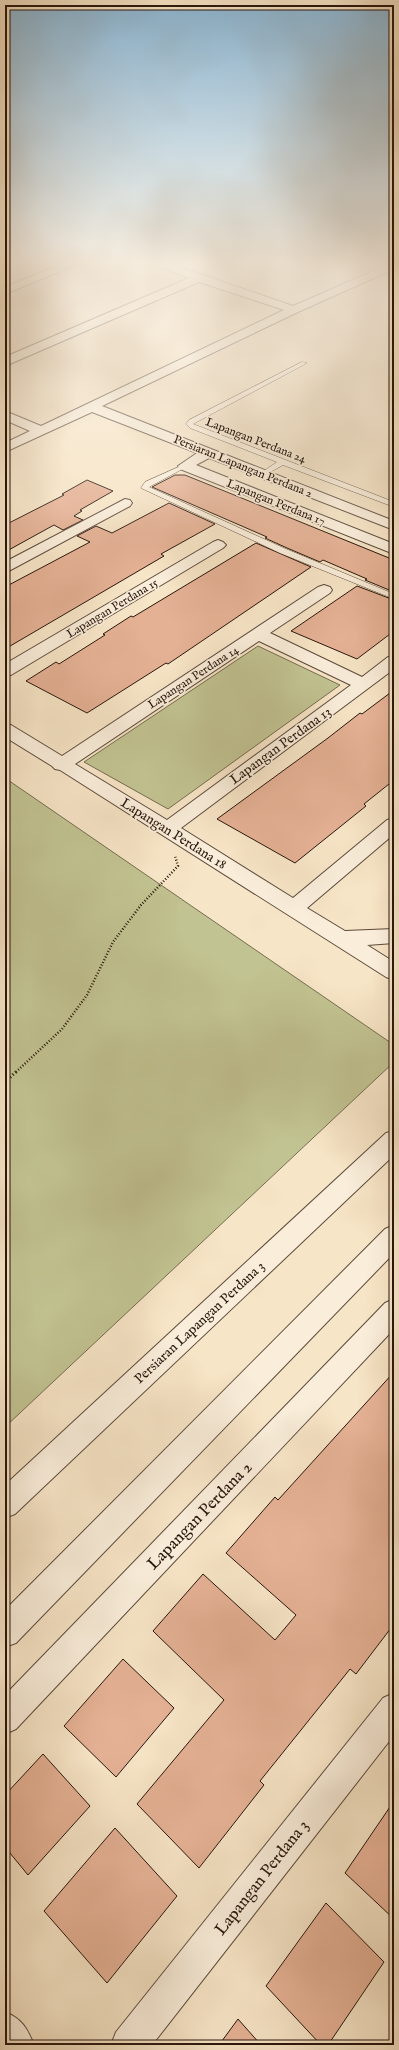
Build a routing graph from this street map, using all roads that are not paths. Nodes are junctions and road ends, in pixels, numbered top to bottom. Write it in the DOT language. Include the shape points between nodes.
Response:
graph roads {
  1 [pos="20,356"];
  2 [pos="199,356"];
  3 [pos="5,362"];
  4 [pos="304,363"];
  5 [pos="92,407"];
  6 [pos="5,415"];
  7 [pos="42,431"];
  8 [pos="5,448"];
  9 [pos="210,452"];
  10 [pos="282,462"];
  11 [pos="185,466"];
  12 [pos="263,474"];
  13 [pos="125,503"];
  14 [pos="394,505"];
  15 [pos="394,526"];
  16 [pos="218,545"];
  17 [pos="394,549"];
  18 [pos="5,568"];
  19 [pos="324,590"];
  20 [pos="394,597"];
  21 [pos="258,634"];
  22 [pos="394,661"];
  23 [pos="5,671"];
  24 [pos="363,684"];
  25 [pos="5,729"];
  26 [pos="61,764"];
  27 [pos="394,824"];
  28 [pos="166,829"];
  29 [pos="294,908"];
  30 [pos="394,936"];
  31 [pos="341,939"];
  32 [pos="394,972"];
  33 [pos="394,1140"];
  34 [pos="394,1236"];
  35 [pos="394,1311"];
  36 [pos="5,1504"];
  37 [pos="5,1632"];
  38 [pos="394,1709"];
  39 [pos="5,1718"];
  40 [pos="5,2030"];
  41 [pos="16,2045"];
  42 [pos="129,2045"];
  1 -- 3 [label="street"];
  2 -- 5 [label="street"];
  4 -- 10 [label="lane, Lapangan Perdana 24" via="189,424"];
  5 -- 7 [label="street"];
  5 -- 9 [label="street, Persiaran Lapangan Perdana 2"];
  6 -- 7 [label="street"];
  7 -- 8 [label="street"];
  9 -- 11 [label="street"];
  9 -- 12 [label="street, Persiaran Lapangan Perdana 2"];
  10 -- 12 [label="lane"];
  10 -- 14 [label="lane, Lapangan Perdana 24"];
  11 -- 17 [label="street, Lapangan Perdana 17"];
  11 -- 20 [label="lane" via="148,484 145,488 283,551"];
  12 -- 15 [label="street, Persiaran Lapangan Perdana 2"];
  13 -- 18 [label="street"];
  16 -- 23 [label="street, Lapangan Perdana 15"];
  19 -- 21 [label="street, Lapangan Perdana 14"];
  21 -- 24 [label="street"];
  21 -- 26 [label="street, Lapangan Perdana 14"];
  22 -- 24 [label="street, Lapangan Perdana 13"];
  24 -- 28 [label="street, Lapangan Perdana 13"];
  25 -- 26 [label="street, Lapangan Perdana 18"];
  26 -- 28 [label="street, Lapangan Perdana 18"];
  27 -- 29 [label="street"];
  28 -- 29 [label="street, Lapangan Perdana 18"];
  29 -- 31 [label="street, Lapangan Perdana 18"];
  30 -- 31 [label="street"];
  31 -- 32 [label="street, Lapangan Perdana 18"];
  33 -- 36 [label="street, Persiaran Lapangan Perdana 3"];
  34 -- 37 [label="street"];
  35 -- 39 [label="street, Lapangan Perdana 2"];
  38 -- 42 [label="street, Lapangan Perdana 3"];
  40 -- 41 [label="street"];
}
